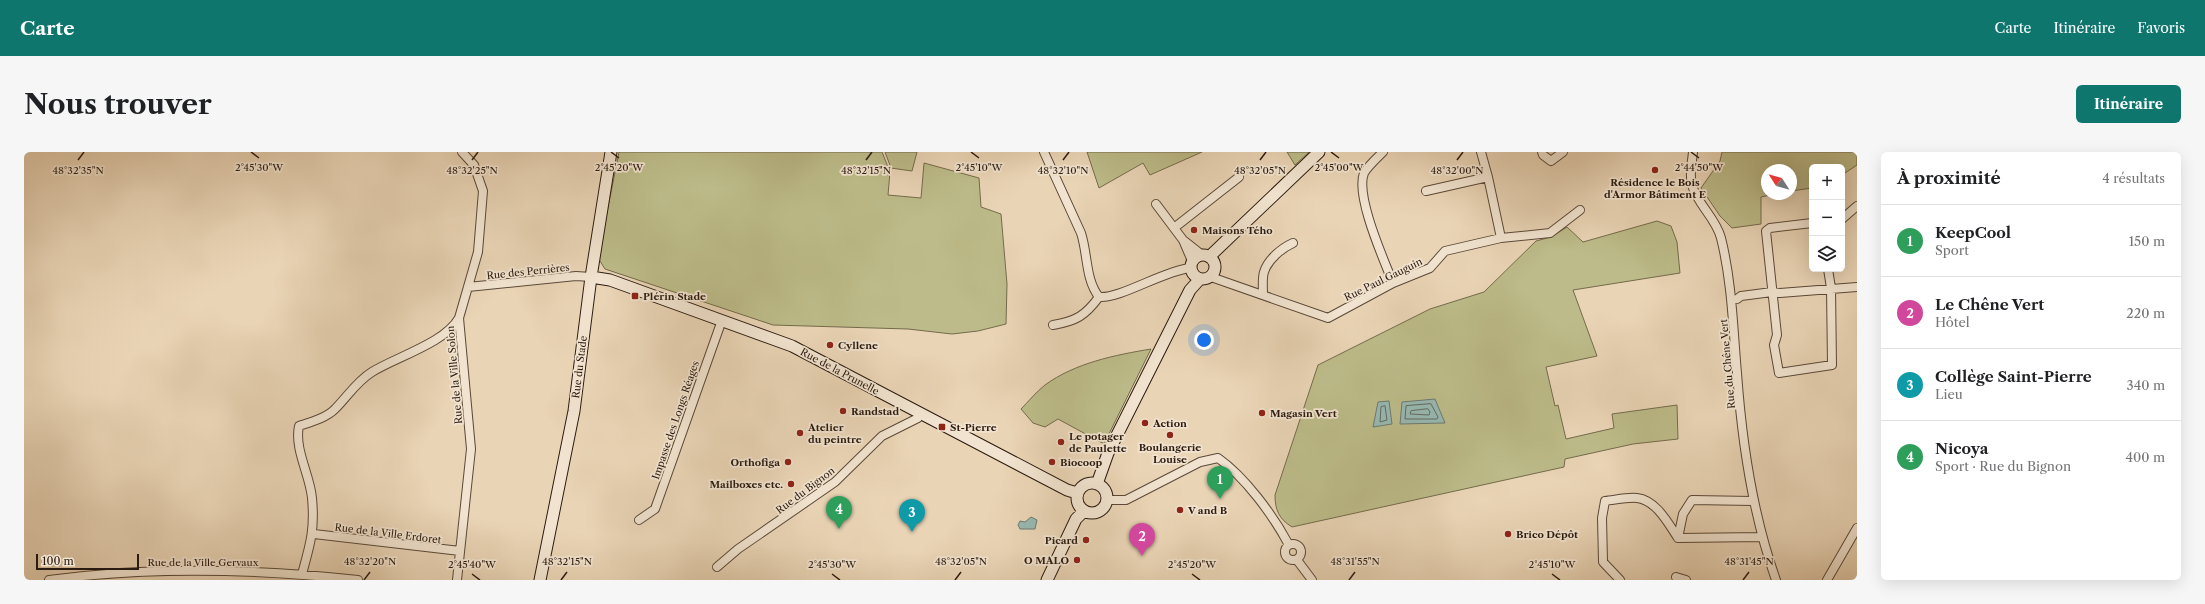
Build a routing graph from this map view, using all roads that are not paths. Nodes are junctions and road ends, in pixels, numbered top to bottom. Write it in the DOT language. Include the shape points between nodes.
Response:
graph roads {
  1 [pos="462,152"];
  2 [pos="611,152"];
  3 [pos="1044,152"];
  4 [pos="1319,152"];
  5 [pos="1383,152"];
  6 [pos="1481,152"];
  7 [pos="1542,152"];
  8 [pos="1563,152"];
  9 [pos="1693,152"];
  10 [pos="1488,177"];
  11 [pos="1238,178"];
  12 [pos="1426,192"];
  13 [pos="1156,204"];
  14 [pos="1857,206"];
  15 [pos="1580,210"];
  16 [pos="1845,216"];
  17 [pos="1809,223"];
  18 [pos="1174,228"];
  19 [pos="1501,238"];
  20 [pos="1293,242"];
  21 [pos="1198,260"];
  22 [pos="1828,272"];
  23 [pos="591,277"];
  24 [pos="1211,277"];
  25 [pos="1199,280"];
  26 [pos="1393,284"];
  27 [pos="468,287"];
  28 [pos="1857,287"];
  29 [pos="1831,288"];
  30 [pos="1775,294"];
  31 [pos="1263,295"];
  32 [pos="1099,297"];
  33 [pos="1735,299"];
  34 [pos="459,318"];
  35 [pos="722,320"];
  36 [pos="1053,325"];
  37 [pos="921,415"];
  38 [pos="1097,484"];
  39 [pos="1077,493"];
  40 [pos="1110,500"];
  41 [pos="1753,501"];
  42 [pos="1084,511"];
  43 [pos="639,520"];
  44 [pos="1857,528"];
  45 [pos="314,534"];
  46 [pos="1762,537"];
  47 [pos="1678,538"];
  48 [pos="460,552"];
  49 [pos="717,567"];
  50 [pos="302,574"];
  51 [pos="1676,577"];
  52 [pos="49,580"];
  53 [pos="358,580"];
  54 [pos="457,580"];
  55 [pos="540,580"];
  56 [pos="1047,580"];
  57 [pos="1312,580"];
  58 [pos="1620,580"];
  59 [pos="1686,580"];
  60 [pos="1776,580"];
  61 [pos="1827,580"];
  1 -- 27 [label="street, Rue de la Ville Solon" via="474,166 483,191 478,252"];
  2 -- 23 [label="street, Rue du Stade"];
  3 -- 32 [label="street" via="1081,232 1091,286"];
  4 -- 21 [label="street"];
  5 -- 26 [label="street" via="1364,173 1362,192 1370,224"];
  6 -- 10 [label="street"];
  7 -- 8 [label="street" via="1551,161"];
  9 -- 33 [label="street, Rue du Chêne Vert" via="1690,170 1692,186 1716,224 1721,237"];
  10 -- 12 [label="street"];
  10 -- 19 [label="street"];
  11 -- 18 [label="street"];
  13 -- 18 [label="street"];
  14 -- 16 [label="street"];
  15 -- 19 [label="street, Rue Paul Gauguin" via="1550,233"];
  17 -- 30 [label="street" via="1770,228 1766,236"];
  18 -- 21 [label="street"];
  19 -- 26 [label="street, Rue Paul Gauguin" via="1444,251 1430,268"];
  20 -- 31 [label="street" via="1270,261 1264,272"];
  21 -- 24 [label="street" via="1215,266"];
  21 -- 25 [label="street" via="1193,275"];
  21 -- 32 [label="street" via="1112,296"];
  22 -- 29 [label="street"];
  23 -- 27 [label="street, Rue des Perrières" via="576,276"];
  23 -- 35 [label="street, Rue de la Prunelle" via="610,280"];
  23 -- 55 [label="street, Rue du Stade" via="574,411"];
  24 -- 25 [label="street"];
  24 -- 31 [label="street, Rue Paul Gauguin"];
  25 -- 38 [label="street" via="1190,290 1108,453"];
  26 -- 31 [label="street, Rue Paul Gauguin" via="1328,318"];
  27 -- 34 [label="street, Rue de la Ville Solon"];
  28 -- 29 [label="street"];
  29 -- 30 [label="street"];
  29 -- 30 [label="street" via="1832,365 1779,373 1774,345 1777,335"];
  30 -- 33 [label="street" via="1742,301"];
  32 -- 36 [label="street" via="1092,309 1071,322"];
  33 -- 41 [label="street, Rue du Chêne Vert" via="1745,454"];
  34 -- 45 [label="street" via="454,327 432,341 371,372 334,410 299,426 299,445 312,498"];
  34 -- 48 [label="street, Rue de la Ville Solon" via="471,449"];
  35 -- 37 [label="street, Rue de la Prunelle" via="792,346"];
  35 -- 43 [label="street, Impasse des Longs Réages" via="655,509"];
  37 -- 39 [label="street, Rue de la Prunelle"];
  37 -- 49 [label="street, Rue du Bignon" via="882,436 835,482 738,549"];
  38 -- 39 [label="street" via="1083,485"];
  38 -- 40 [label="street"];
  39 -- 42 [label="street" via="1078,503"];
  40 -- 42 [label="street" via="1094,513"];
  40 -- 57 [label="street" via="1126,500 1200,462 1218,458 1234,469 1280,527 1289,545 1296,544 1301,549 1297,560"];
  41 -- 46 [label="street, Rue du Chêne Vert"];
  41 -- 47 [label="street" via="1692,500 1683,514"];
  42 -- 56 [label="street" via="1076,519"];
  44 -- 61 [label="street"];
  45 -- 48 [label="street, Rue de la Ville Erdoret"];
  45 -- 50 [label="street"];
  46 -- 47 [label="street"];
  46 -- 60 [label="street, Rue du Chêne Vert"];
  47 -- 58 [label="street" via="1650,502 1636,498 1605,501 1602,518 1603,562"];
  48 -- 54 [label="street, Rue de la Ville Solon"];
  50 -- 52 [label="street, Rue de la Ville Gervaux" via="186,571 93,574"];
  50 -- 53 [label="street, Rue de la Ville Gervaux"];
  51 -- 59 [label="street"];
}
